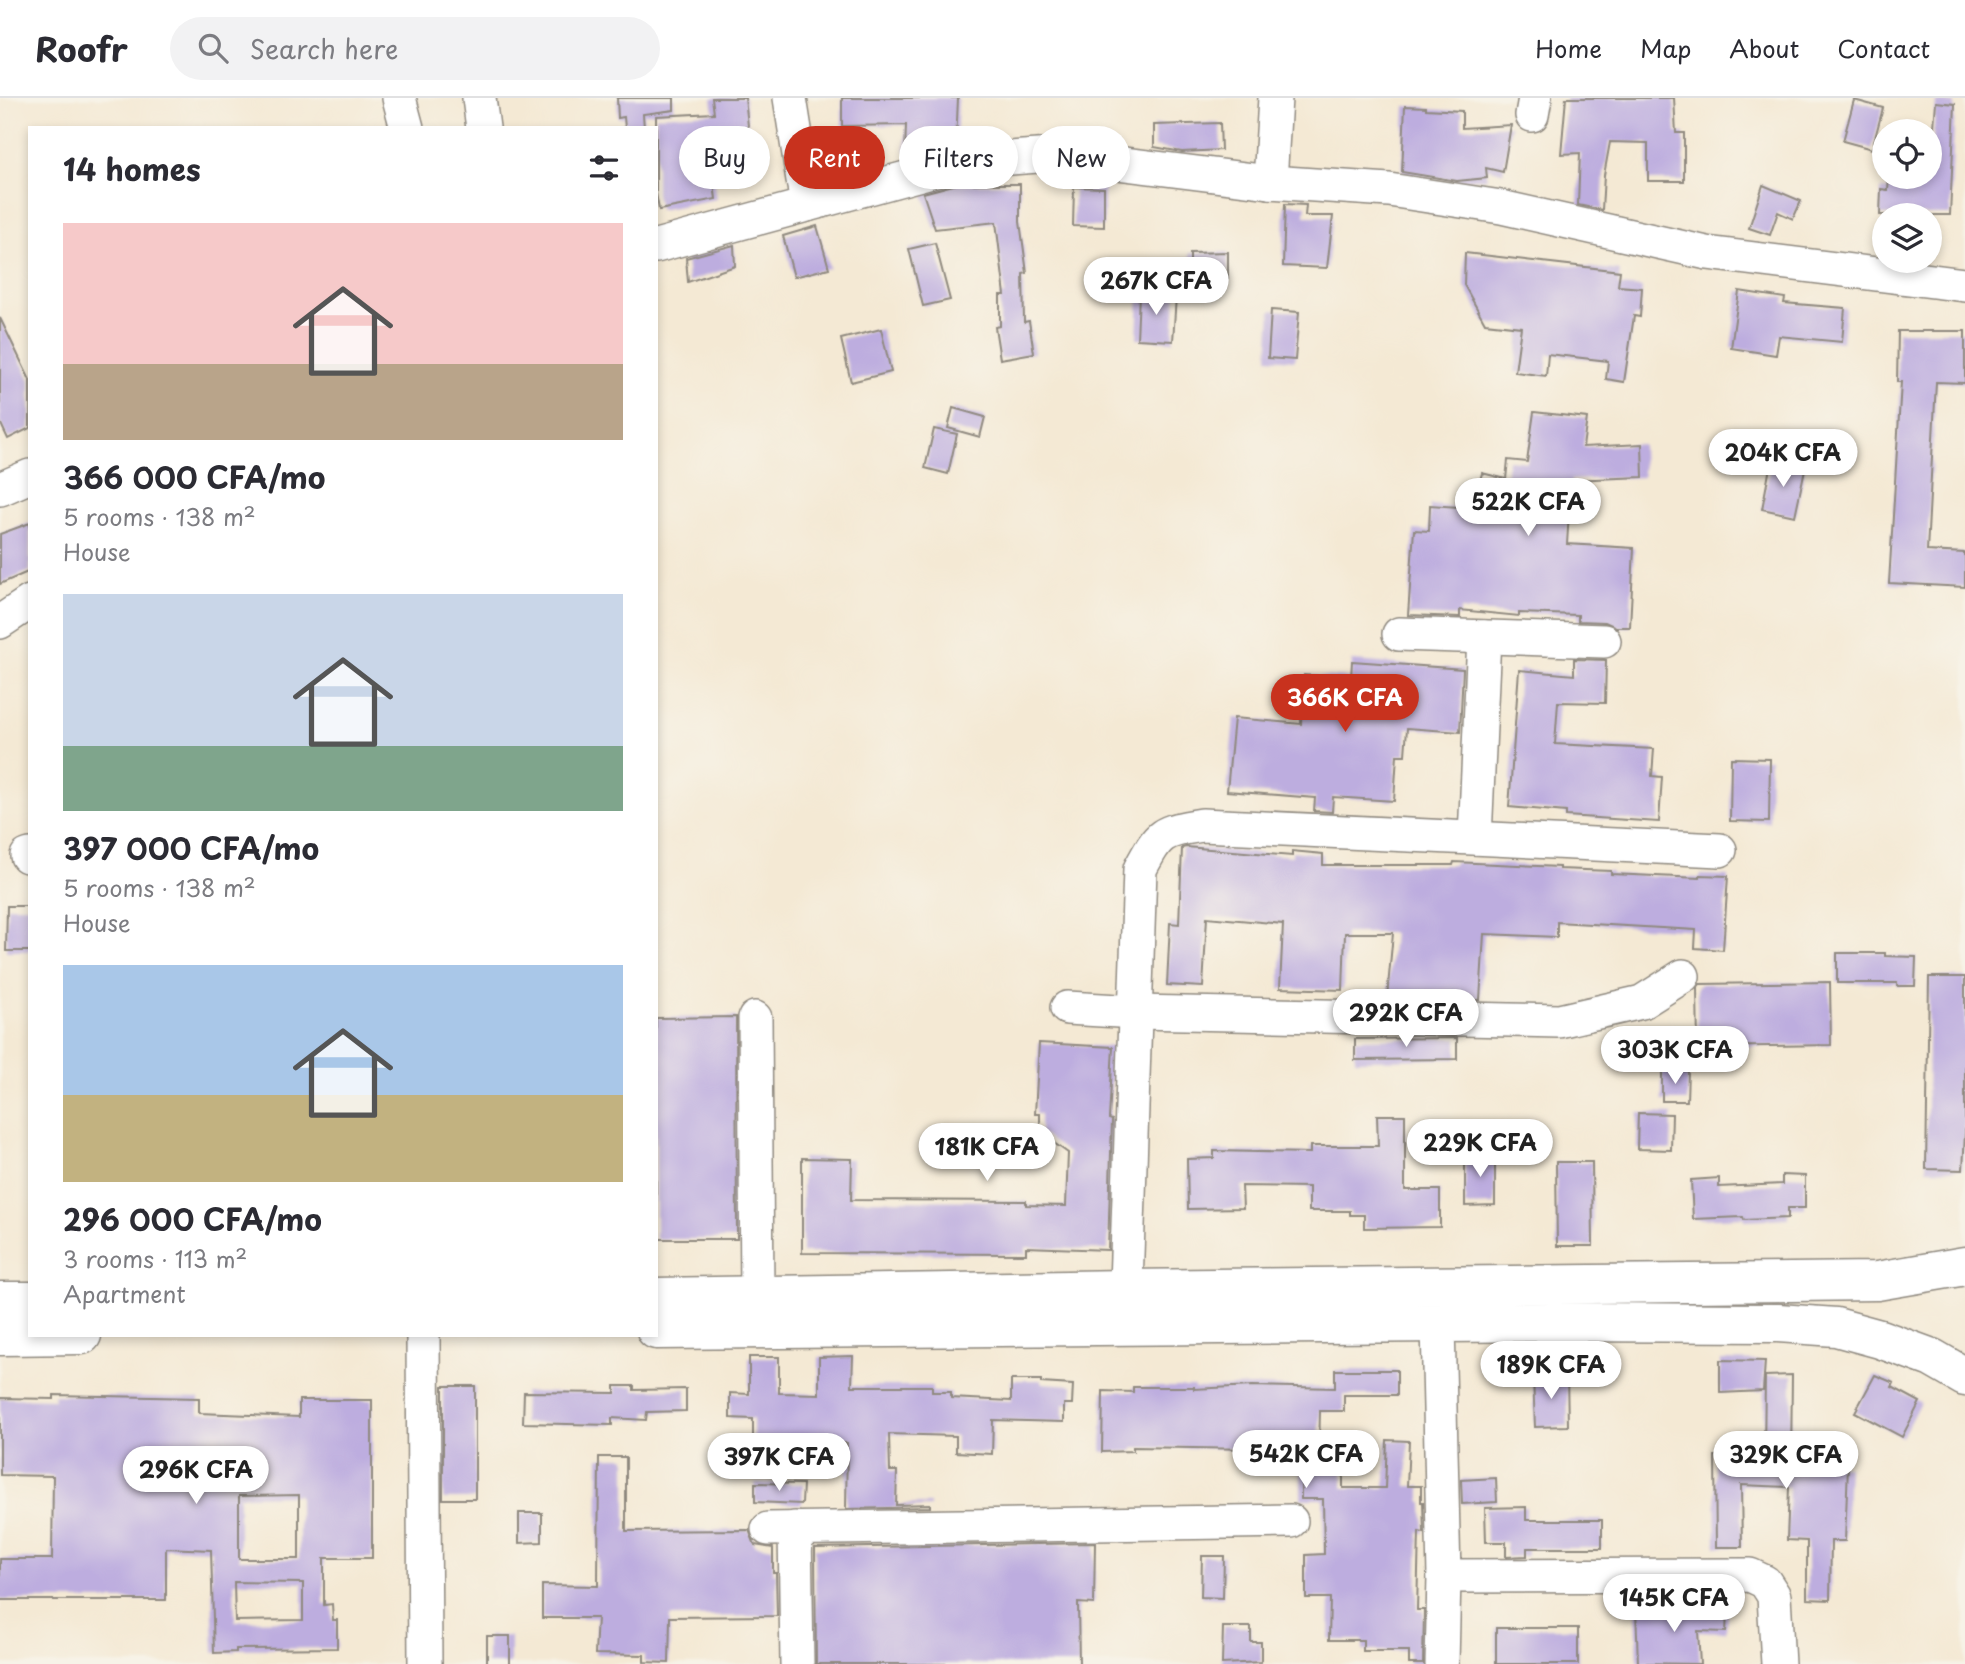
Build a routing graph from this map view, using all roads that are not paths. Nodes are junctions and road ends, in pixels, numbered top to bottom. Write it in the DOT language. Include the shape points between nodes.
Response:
graph roads {
  1 [pos="399,98"];
  2 [pos="479,98"];
  3 [pos="790,98"];
  4 [pos="1275,98"];
  5 [pos="406,126"];
  6 [pos="483,126"];
  7 [pos="1270,182"];
  8 [pos="807,205"];
  9 [pos="658,245"];
  10 [pos="1965,285"];
  11 [pos="28,477"];
  12 [pos="0,489"];
  13 [pos="28,603"];
  14 [pos="0,622"];
  15 [pos="1399,634"];
  16 [pos="1484,637"];
  17 [pos="1604,641"];
  18 [pos="1475,838"];
  19 [pos="1720,850"];
  20 [pos="1683,976"];
  21 [pos="1067,1008"];
  22 [pos="1136,1012"];
  23 [pos="755,1018"];
  24 [pos="1965,1266"];
  25 [pos="1126,1289"];
  26 [pos="757,1296"];
  27 [pos="658,1297"];
  28 [pos="0,1301"];
  29 [pos="28,1301"];
  30 [pos="1438,1324"];
  31 [pos="1125,1326"];
  32 [pos="658,1330"];
  33 [pos="0,1336"];
  34 [pos="28,1336"];
  35 [pos="423,1337"];
  36 [pos="1965,1377"];
  37 [pos="1291,1521"];
  38 [pos="1444,1576"];
  39 [pos="425,1664"];
  40 [pos="797,1664"];
  41 [pos="1442,1664"];
  42 [pos="1778,1664"];
  1 -- 5 [label="street"];
  2 -- 6 [label="street"];
  3 -- 8 [label="street"];
  4 -- 7 [label="street"];
  7 -- 8 [label="street" via="1052,155 968,161"];
  7 -- 10 [label="street" via="1390,190 1501,207 1707,253"];
  8 -- 9 [label="street"];
  11 -- 12 [label="street"];
  13 -- 14 [label="street"];
  15 -- 16 [label="street"];
  16 -- 17 [label="street"];
  16 -- 18 [label="street"];
  18 -- 19 [label="street"];
  18 -- 22 [label="street" via="1202,825 1156,839 1140,869"];
  20 -- 22 [label="street" via="1642,1002 1559,1021"];
  21 -- 22 [label="street"];
  22 -- 25 [label="street"];
  23 -- 26 [label="street"];
  24 -- 25 [label="main road" via="1877,1280"];
  25 -- 26 [label="main road"];
  25 -- 31 [label="street"];
  26 -- 27 [label="main road"];
  28 -- 29 [label="main road"];
  30 -- 31 [label="main road"];
  30 -- 36 [label="main road" via="1778,1323 1836,1327 1932,1357"];
  30 -- 38 [label="street"];
  31 -- 32 [label="main road"];
  33 -- 34 [label="main road"];
  35 -- 39 [label="street"];
  37 -- 40 [label="street" via="782,1528"];
  38 -- 41 [label="street"];
  38 -- 42 [label="street" via="1750,1575 1765,1582 1774,1596"];
}
